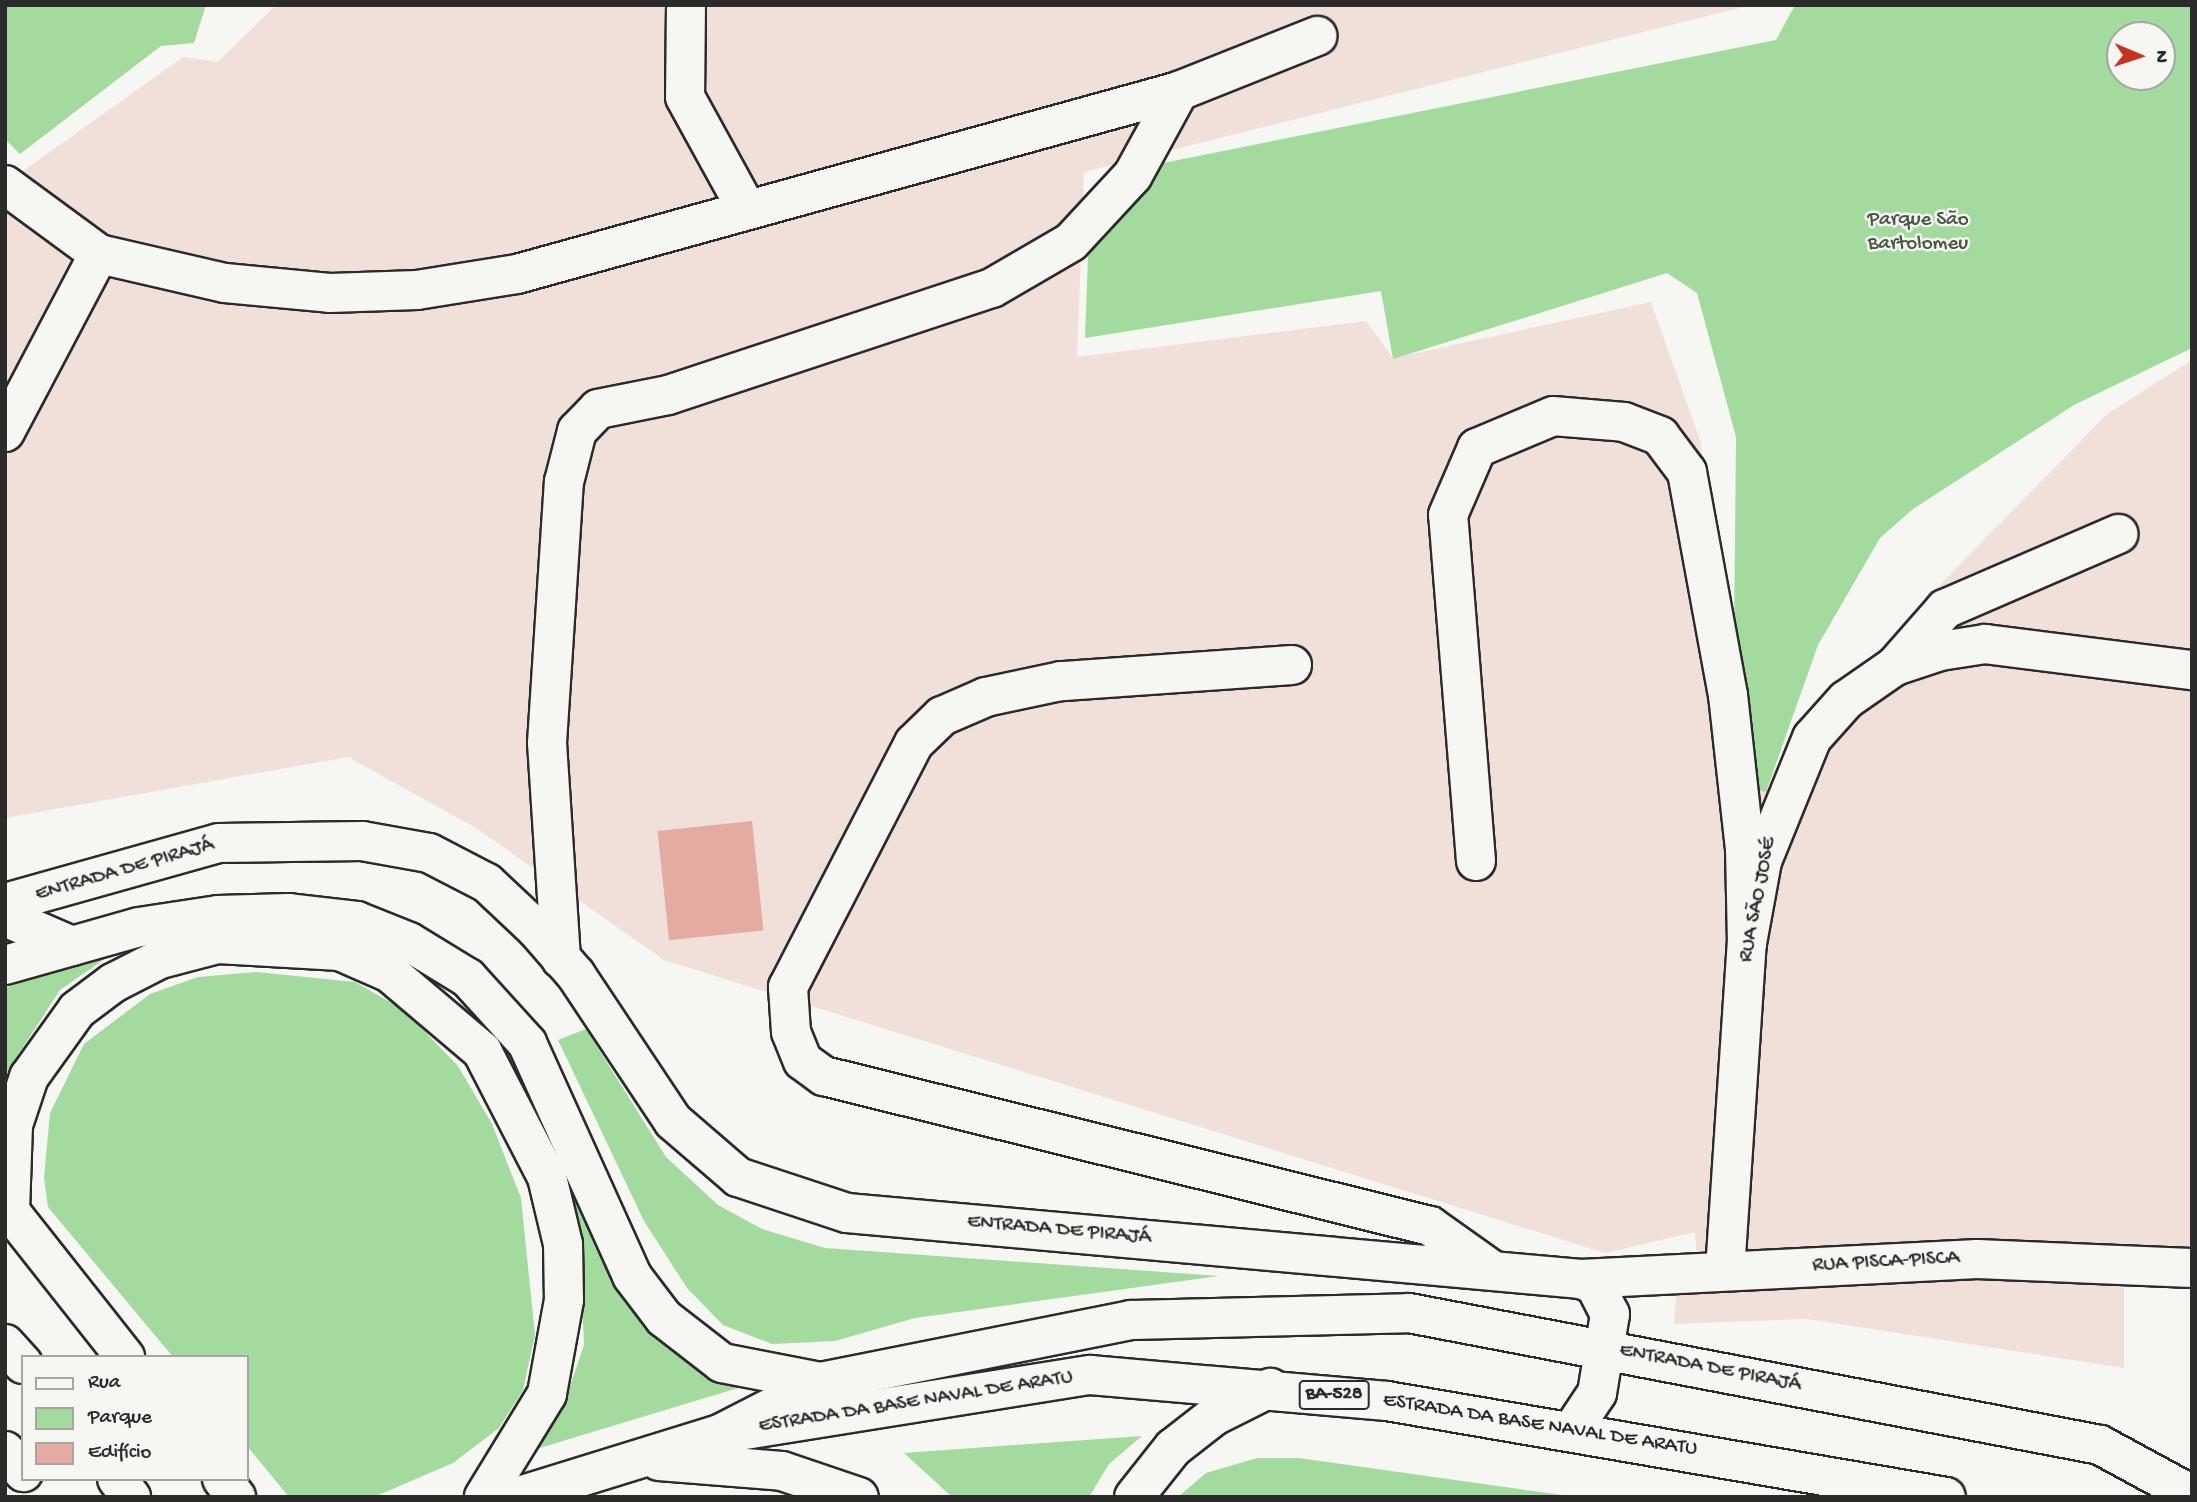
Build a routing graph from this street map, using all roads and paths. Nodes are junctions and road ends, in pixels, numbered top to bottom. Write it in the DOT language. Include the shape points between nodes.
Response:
graph roads {
  1 [pos="686,5"];
  2 [pos="1317,36"];
  3 [pos="1179,91"];
  4 [pos="5,185"];
  5 [pos="747,210"];
  6 [pos="99,254"];
  7 [pos="5,432"];
  8 [pos="2118,534"];
  9 [pos="1292,665"];
  10 [pos="1895,666"];
  11 [pos="2192,670"];
  12 [pos="1476,861"];
  13 [pos="5,903"];
  14 [pos="5,917"];
  15 [pos="1747,943"];
  16 [pos="72,946"];
  17 [pos="561,959"];
  18 [pos="5,965"];
  19 [pos="8,1208"];
  20 [pos="2192,1268"];
  21 [pos="1494,1271"];
  22 [pos="1725,1271"];
  23 [pos="1581,1279"];
  24 [pos="5,1344"];
  25 [pos="1605,1348"];
  26 [pos="123,1355"];
  27 [pos="21,1362"];
  28 [pos="821,1382"];
  29 [pos="1270,1388"];
  30 [pos="1573,1429"];
  31 [pos="720,1434"];
  32 [pos="5,1451"];
  33 [pos="640,1460"];
  34 [pos="21,1470"];
  35 [pos="30,1481"];
  36 [pos="119,1481"];
  37 [pos="224,1481"];
  38 [pos="2192,1495"];
  39 [pos="43,1497"];
  40 [pos="131,1497"];
  41 [pos="236,1497"];
  42 [pos="484,1497"];
  43 [pos="516,1497"];
  44 [pos="859,1497"];
  45 [pos="1134,1497"];
  46 [pos="1946,1497"];
  1 -- 5 [label="main road" via="685,97"];
  2 -- 3 [label="main road"];
  3 -- 5 [label="main road"];
  3 -- 17 [label="main road" via="1133,175 1071,243 992,288 668,395 598,409 576,431 565,482 547,743"];
  4 -- 6 [label="main road"];
  5 -- 6 [label="main road" via="517,274 417,290 330,293 225,283"];
  6 -- 7 [label="main road"];
  8 -- 10 [label="main road" via="1945,609"];
  9 -- 21 [label="main road" via="1061,681 986,696 942,716 914,743 788,987 791,1032 803,1061 824,1076 1430,1226"];
  10 -- 11 [label="main road, RUA SÃO JOSÉ" via="1985,644"];
  10 -- 15 [label="main road, RUA SÃO JOSÉ" via="1846,700 1812,738 1762,861"];
  12 -- 15 [label="main road" via="1448,515 1477,449 1553,416 1624,422 1660,436 1686,472 1728,695"];
  13 -- 17 [label="main road, ENTRADA DE PIRAJÁ" via="219,843 362,841 429,853 487,883"];
  14 -- 16 [label="main road"];
  15 -- 22 [label="main road, RUA SÃO JOSÉ"];
  16 -- 18 [label="main road"];
  16 -- 28 [label="main road" via="139,927 289,912 357,921 409,942 468,978 527,1043 632,1276 664,1318 722,1363"];
  17 -- 21 [label="main road, ENTRADA DE PIRAJÁ" via="673,1121 738,1177 783,1197 847,1213"];
  19 -- 26 [label="main road"];
  19 -- 42 [label="main road" via="13,1125 29,1077 77,1010 113,983 160,959 218,944 340,951 390,973 482,1051 547,1177 563,1244 564,1300 547,1395"];
  20 -- 22 [label="main road, RUA PISCA-PISCA" via="1977,1259"];
  21 -- 23 [label="main road, ENTRADA DE PIRAJÁ"];
  22 -- 23 [label="main road, RUA PISCA-PISCA"];
  23 -- 25 [label="main road, ENTRADA DE PIRAJÁ" via="1605,1299"];
  24 -- 27 [label="main road"];
  25 -- 28 [label="main road" via="1409,1313 1144,1319"];
  25 -- 30 [label="main road" via="1592,1409"];
  25 -- 38 [label="main road, ENTRADA DE PIRAJÁ" via="2100,1445"];
  28 -- 31 [label="main road"];
  29 -- 30 [label="main road, ESTRADA DA BASE NAVAL DE ARATU / BA-528"];
  29 -- 31 [label="main road, ESTRADA DA BASE NAVAL DE ARATU / BA-528" via="1090,1375"];
  29 -- 45 [label="main road" via="1214,1416 1173,1448"];
  30 -- 46 [label="main road, ESTRADA DA BASE NAVAL DE ARATU / BA-528"];
  31 -- 33 [label="main road, ESTRADA DA BASE NAVAL DE ARATU / BA-528"];
  32 -- 34 [label="main road"];
  33 -- 43 [label="main road, ESTRADA DA BASE NAVAL DE ARATU / BA-528"];
  33 -- 44 [label="main road" via="782,1471"];
  35 -- 39 [label="main road"];
  36 -- 40 [label="main road"];
  37 -- 41 [label="main road"];
}
